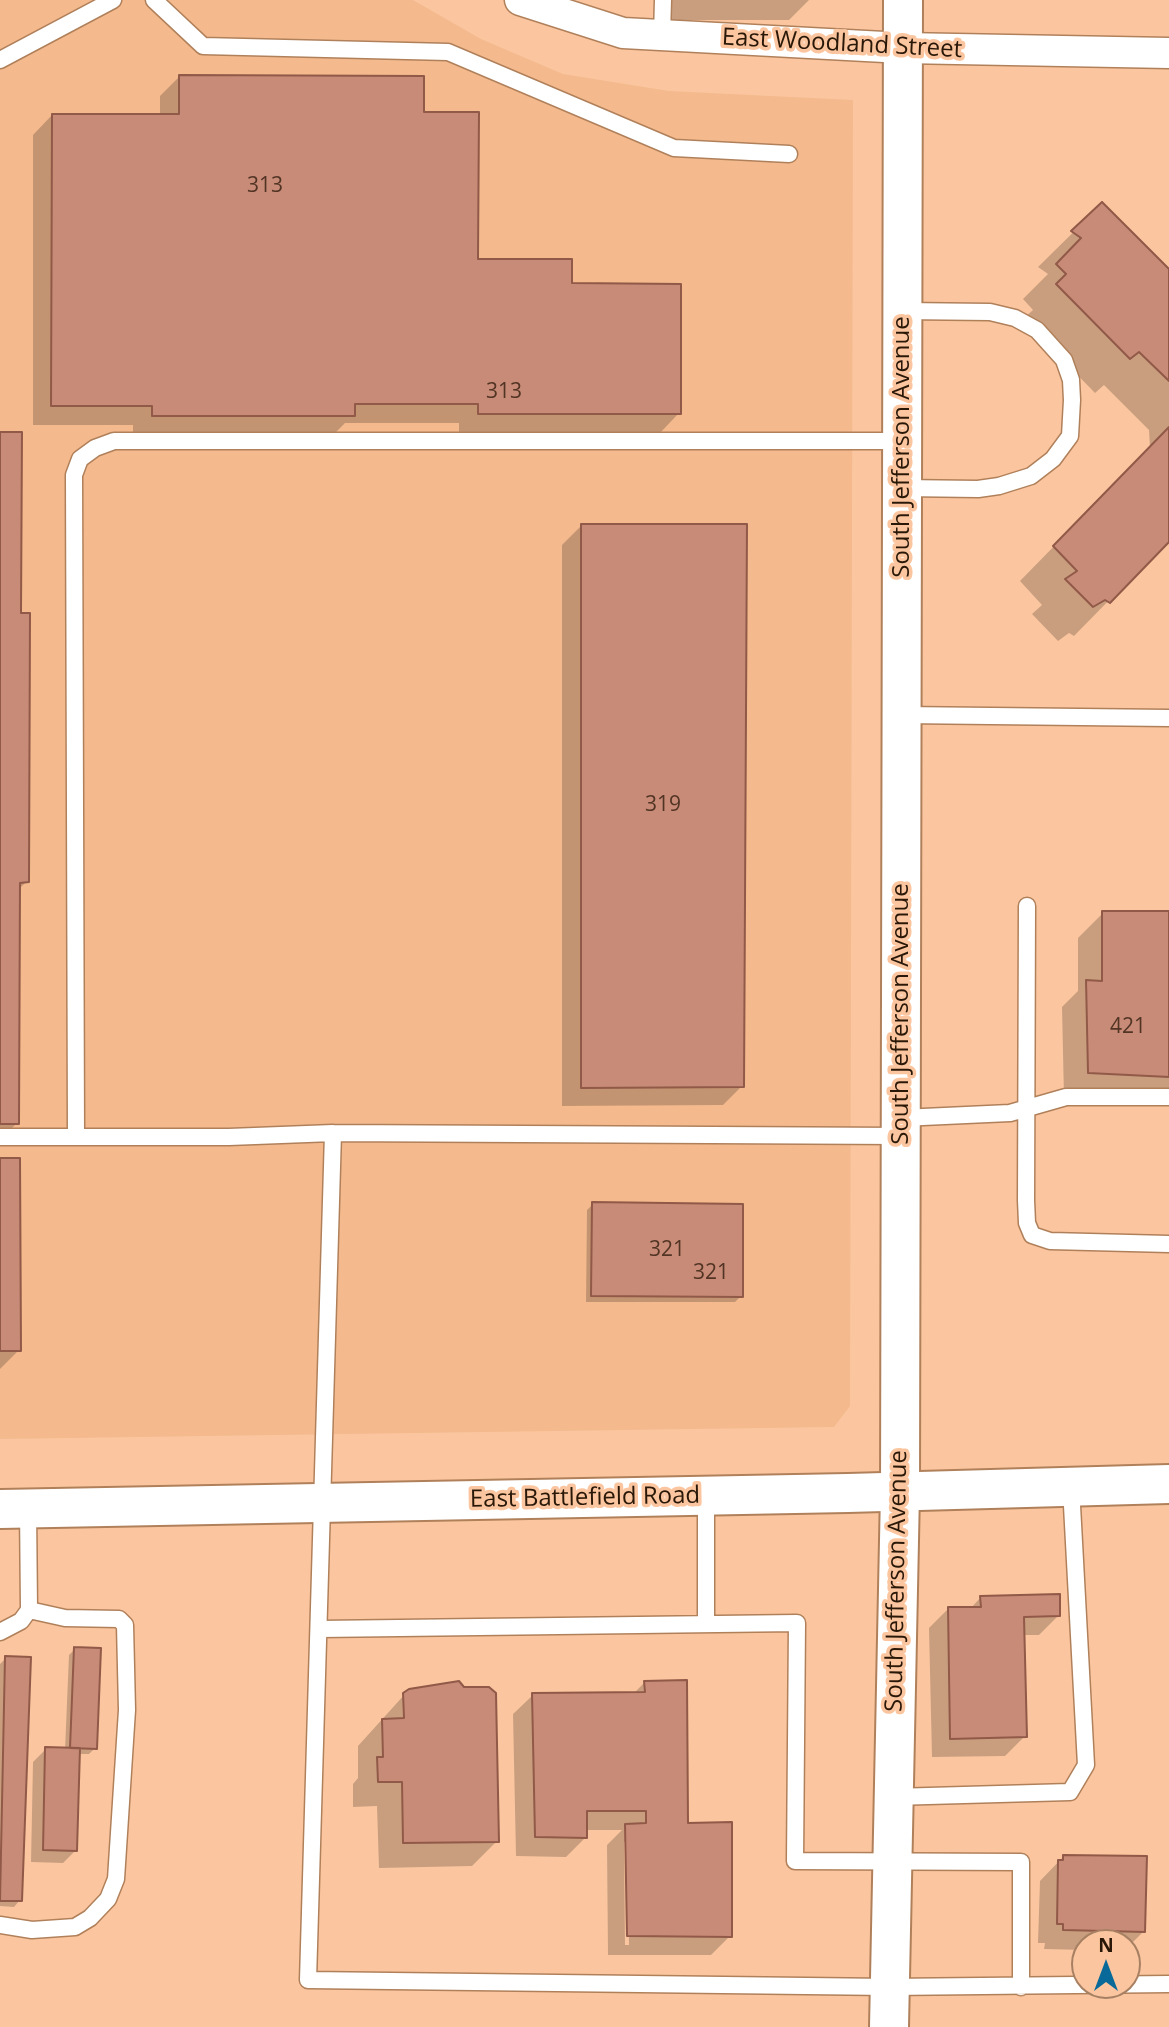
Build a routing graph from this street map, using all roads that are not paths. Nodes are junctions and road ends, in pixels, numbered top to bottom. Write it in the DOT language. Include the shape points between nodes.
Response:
graph roads {
  1 [pos="113,0"];
  2 [pos="154,0"];
  3 [pos="520,0"];
  4 [pos="663,0"];
  5 [pos="904,0"];
  6 [pos="662,35"];
  7 [pos="903,48"];
  8 [pos="1169,53"];
  9 [pos="0,60"];
  10 [pos="789,153"];
  11 [pos="903,311"];
  12 [pos="902,441"];
  13 [pos="902,488"];
  14 [pos="902,715"];
  15 [pos="1169,718"];
  16 [pos="1027,906"];
  17 [pos="1169,1097"];
  18 [pos="1027,1108"];
  19 [pos="901,1127"];
  20 [pos="333,1133"];
  21 [pos="76,1135"];
  22 [pos="0,1137"];
  23 [pos="1169,1244"];
  24 [pos="1169,1484"];
  25 [pos="1071,1487"];
  26 [pos="900,1492"];
  27 [pos="706,1496"];
  28 [pos="324,1503"];
  29 [pos="14,1508"];
  30 [pos="29,1610"];
  31 [pos="706,1624"];
  32 [pos="320,1629"];
  33 [pos="0,1632"];
  34 [pos="893,1797"];
  35 [pos="892,1862"];
  36 [pos="0,1925"];
  37 [pos="1169,1984"];
  38 [pos="890,1987"];
  39 [pos="1021,1987"];
  40 [pos="889,2027"];
  1 -- 9 [label="lane"];
  2 -- 10 [label="lane" via="203,46 448,52 674,148"];
  3 -- 6 [label="street, East Woodland Street" via="624,33"];
  4 -- 6 [label="lane"];
  5 -- 7 [label="street, South Jefferson Avenue"];
  6 -- 7 [label="street, East Woodland Street"];
  7 -- 8 [label="street, East Woodland Street"];
  7 -- 11 [label="street, South Jefferson Avenue"];
  11 -- 12 [label="street, South Jefferson Avenue"];
  11 -- 13 [label="lane" via="990,312 1015,318 1037,330 1064,360 1072,400 1070,436 1031,476 978,489"];
  12 -- 13 [label="street, South Jefferson Avenue"];
  12 -- 21 [label="lane" via="114,441 80,459 74,475"];
  13 -- 14 [label="street, South Jefferson Avenue"];
  14 -- 15 [label="lane"];
  14 -- 19 [label="street, South Jefferson Avenue"];
  16 -- 18 [label="lane"];
  17 -- 18 [label="lane" via="1066,1097"];
  18 -- 19 [label="lane"];
  18 -- 23 [label="lane" via="1026,1200 1032,1236 1050,1241"];
  19 -- 20 [label="lane"];
  19 -- 26 [label="street, South Jefferson Avenue"];
  20 -- 21 [label="lane" via="229,1138"];
  20 -- 28 [label="lane"];
  21 -- 22 [label="lane"];
  24 -- 25 [label="street, East Battlefield Road"];
  25 -- 26 [label="street, East Battlefield Road"];
  25 -- 34 [label="lane" via="1086,1765 1070,1792"];
  26 -- 27 [label="street, East Battlefield Road"];
  26 -- 34 [label="street, South Jefferson Avenue"];
  27 -- 28 [label="street, East Battlefield Road"];
  27 -- 31 [label="lane"];
  28 -- 29 [label="street, East Battlefield Road"];
  28 -- 32 [label="lane"];
  29 -- 30 [label="lane"];
  30 -- 33 [label="lane" via="21,1621"];
  30 -- 36 [label="lane" via="65,1618 119,1619 125,1625 127,1710 116,1879 108,1899 75,1927 32,1930"];
  31 -- 32 [label="lane"];
  31 -- 35 [label="lane" via="797,1623 795,1861"];
  32 -- 38 [label="lane" via="308,1980"];
  34 -- 35 [label="street, South Jefferson Avenue"];
  35 -- 38 [label="street, South Jefferson Avenue"];
  35 -- 39 [label="lane" via="1021,1862"];
  37 -- 39 [label="lane"];
  38 -- 39 [label="lane"];
  38 -- 40 [label="street, South Jefferson Avenue"];
}
